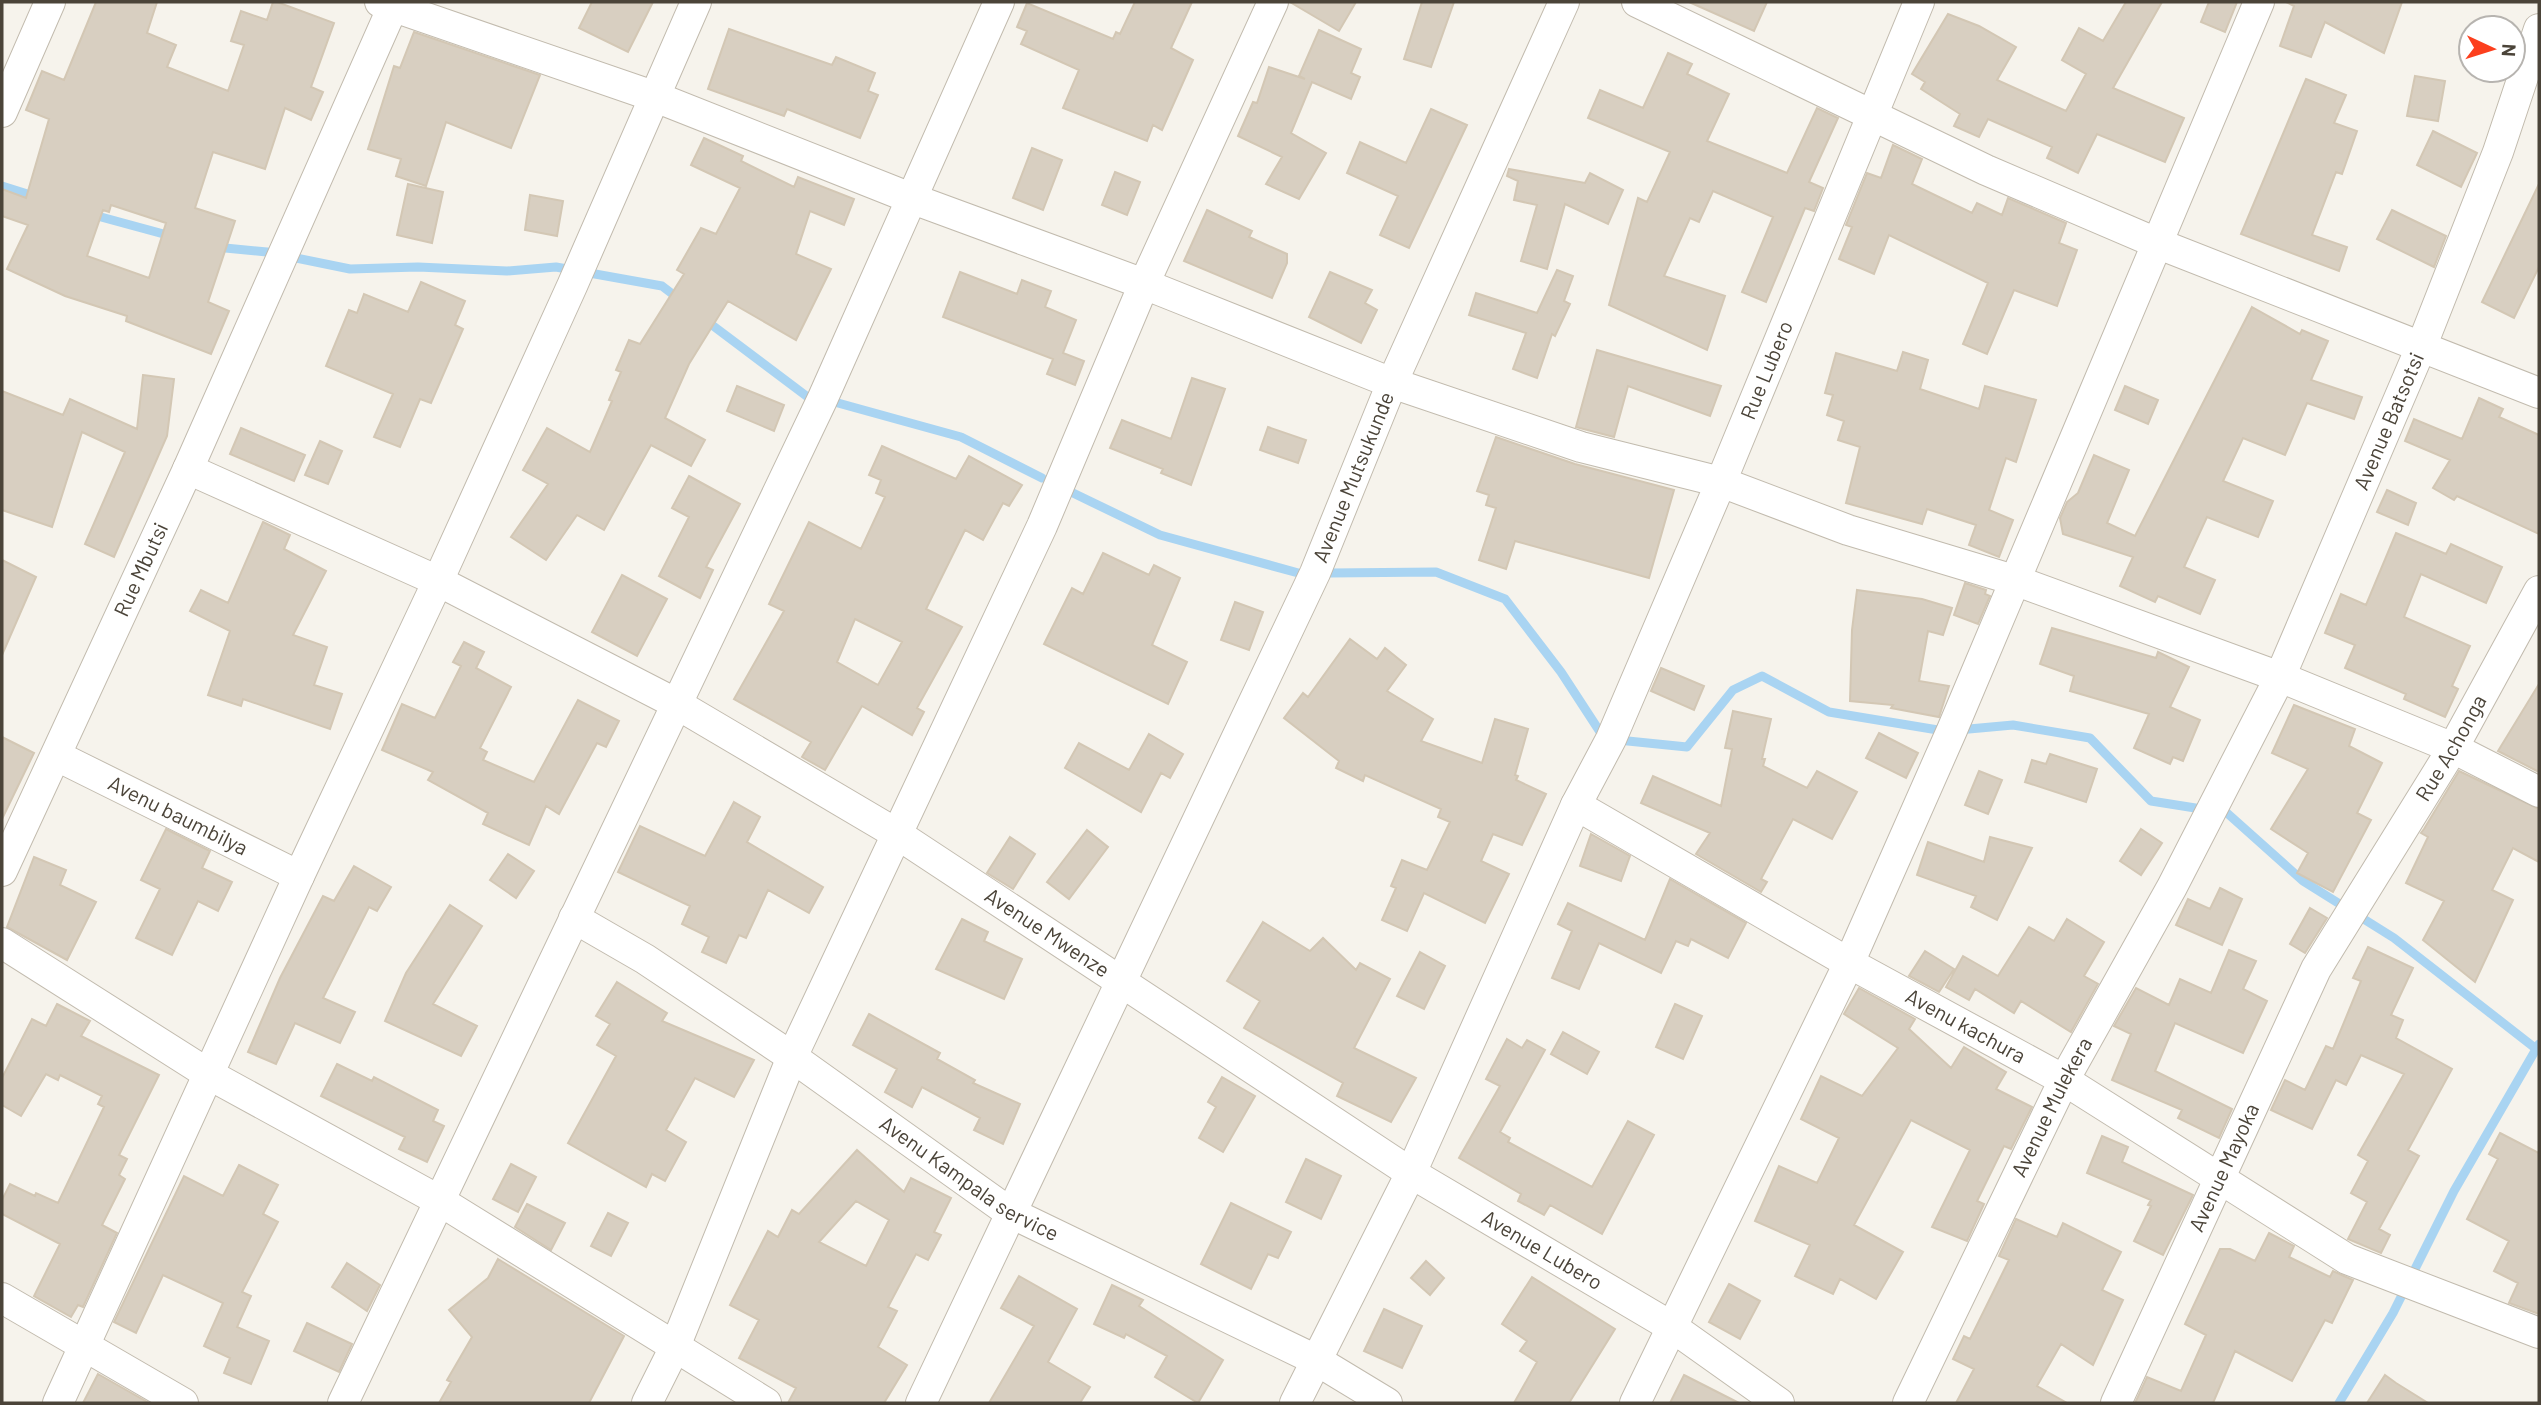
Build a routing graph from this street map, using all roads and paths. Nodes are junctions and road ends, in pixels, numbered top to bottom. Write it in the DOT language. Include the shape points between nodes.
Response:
graph roads {
  1 [pos="50,2"];
  2 [pos="696,2"];
  3 [pos="999,2"];
  4 [pos="1273,2"];
  5 [pos="1564,2"];
  6 [pos="1637,2"];
  7 [pos="1919,2"];
  8 [pos="2259,2"];
  9 [pos="389,4"];
  10 [pos="2539,29"];
  11 [pos="653,96"];
  12 [pos="2,112"];
  13 [pos="1872,113"];
  14 [pos="913,199"];
  15 [pos="2159,244"];
  16 [pos="1144,284"];
  17 [pos="2422,345"];
  18 [pos="1392,383"];
  19 [pos="2539,393"];
  20 [pos="188,469"];
  21 [pos="1721,482"];
  22 [pos="2014,580"];
  23 [pos="438,581"];
  24 [pos="2539,591"];
  25 [pos="2280,677"];
  26 [pos="675,703"];
  27 [pos="2453,748"];
  28 [pos="57,756"];
  29 [pos="2539,792"];
  30 [pos="1576,805"];
  31 [pos="2211,810"];
  32 [pos="897,834"];
  33 [pos="2,871"];
  34 [pos="299,876"];
  35 [pos="574,918"];
  36 [pos="2337,936"];
  37 [pos="2,943"];
  38 [pos="1849,964"];
  39 [pos="1121,982"];
  40 [pos="793,1057"];
  41 [pos="210,1075"];
  42 [pos="2064,1080"];
  43 [pos="1411,1173"];
  44 [pos="2219,1178"];
  45 [pos="440,1201"];
  46 [pos="1009,1212"];
  47 [pos="2,1297"];
  48 [pos="1672,1327"];
  49 [pos="2539,1333"];
  50 [pos="84,1348"];
  51 [pos="674,1349"];
  52 [pos="1316,1360"];
  53 [pos="58,1403"];
  54 [pos="183,1403"];
  55 [pos="343,1403"];
  56 [pos="647,1403"];
  57 [pos="766,1403"];
  58 [pos="921,1403"];
  59 [pos="1295,1403"];
  60 [pos="1387,1403"];
  61 [pos="1635,1403"];
  62 [pos="1779,1403"];
  63 [pos="1908,1403"];
  64 [pos="2116,1403"];
  1 -- 12 [label="street"];
  2 -- 11 [label="street"];
  3 -- 14 [label="street"];
  4 -- 16 [label="street"];
  5 -- 18 [label="street, Avenue Mutsukunde"];
  6 -- 13 [label="street"];
  7 -- 13 [label="street, Rue Lubero"];
  8 -- 15 [label="street"];
  9 -- 11 [label="street"];
  9 -- 20 [label="street, Rue Mbutsi"];
  10 -- 17 [label="street, Avenue Batsotsi" via="2498,152"];
  11 -- 14 [label="street"];
  11 -- 23 [label="street"];
  13 -- 15 [label="street" via="1986,170"];
  13 -- 21 [label="street, Rue Lubero"];
  14 -- 16 [label="street"];
  14 -- 26 [label="street" via="822,400"];
  15 -- 17 [label="street"];
  15 -- 22 [label="street"];
  16 -- 18 [label="street"];
  16 -- 32 [label="street" via="1042,526"];
  17 -- 19 [label="street"];
  17 -- 25 [label="street, Avenue Batsotsi"];
  18 -- 21 [label="street" via="1581,447"];
  18 -- 39 [label="street, Avenue Mutsukunde" via="1315,573"];
  20 -- 23 [label="street, Avenue Mwenze"];
  20 -- 28 [label="street, Rue Mbutsi"];
  21 -- 22 [label="street" via="1848,530"];
  21 -- 30 [label="street, Rue Lubero" via="1611,739"];
  22 -- 25 [label="street"];
  22 -- 38 [label="street"];
  23 -- 26 [label="street, Avenue Mwenze"];
  23 -- 34 [label="street"];
  24 -- 27 [label="street, Rue Achonga"];
  25 -- 27 [label="street"];
  25 -- 31 [label="street, Avenue Batsotsi"];
  26 -- 32 [label="street, Avenue Mwenze"];
  26 -- 35 [label="street"];
  27 -- 29 [label="street"];
  27 -- 36 [label="street, Rue Achonga"];
  28 -- 33 [label="street, Rue Mbutsi"];
  28 -- 34 [label="street, Avenu baumbilya"];
  30 -- 38 [label="street, Avenu kachura"];
  30 -- 43 [label="street"];
  31 -- 42 [label="street, Avenue Mulekera"];
  32 -- 39 [label="street, Avenue Mwenze"];
  32 -- 40 [label="street"];
  34 -- 41 [label="street"];
  35 -- 40 [label="street, Avenu Kampala service"];
  35 -- 45 [label="street"];
  36 -- 44 [label="street, Avenue Mayoka" via="2316,969"];
  37 -- 41 [label="street"];
  38 -- 42 [label="street, Avenu kachura"];
  38 -- 48 [label="street"];
  39 -- 43 [label="street, Avenue Mwenze"];
  39 -- 46 [label="street, Avenue Mutsukunde"];
  40 -- 46 [label="street, Avenu Kampala service"];
  40 -- 51 [label="street"];
  41 -- 45 [label="street"];
  41 -- 50 [label="street"];
  42 -- 44 [label="street, Avenu kachura"];
  42 -- 63 [label="street, Avenue Mulekera"];
  43 -- 48 [label="street, Avenue Lubero"];
  43 -- 52 [label="street"];
  44 -- 49 [label="street, Avenu kachura" via="2347,1259"];
  44 -- 64 [label="street, Avenue Mayoka"];
  45 -- 51 [label="street"];
  45 -- 55 [label="street"];
  46 -- 52 [label="street, Avenu Kampala service"];
  46 -- 58 [label="street, Avenue Mutsukunde"];
  47 -- 50 [label="street"];
  48 -- 61 [label="street"];
  48 -- 62 [label="street, Avenue Lubero"];
  50 -- 53 [label="street"];
  50 -- 54 [label="street"];
  51 -- 56 [label="street"];
  51 -- 57 [label="street"];
  52 -- 59 [label="street"];
  52 -- 60 [label="street, Avenu Kampala service"];
}
